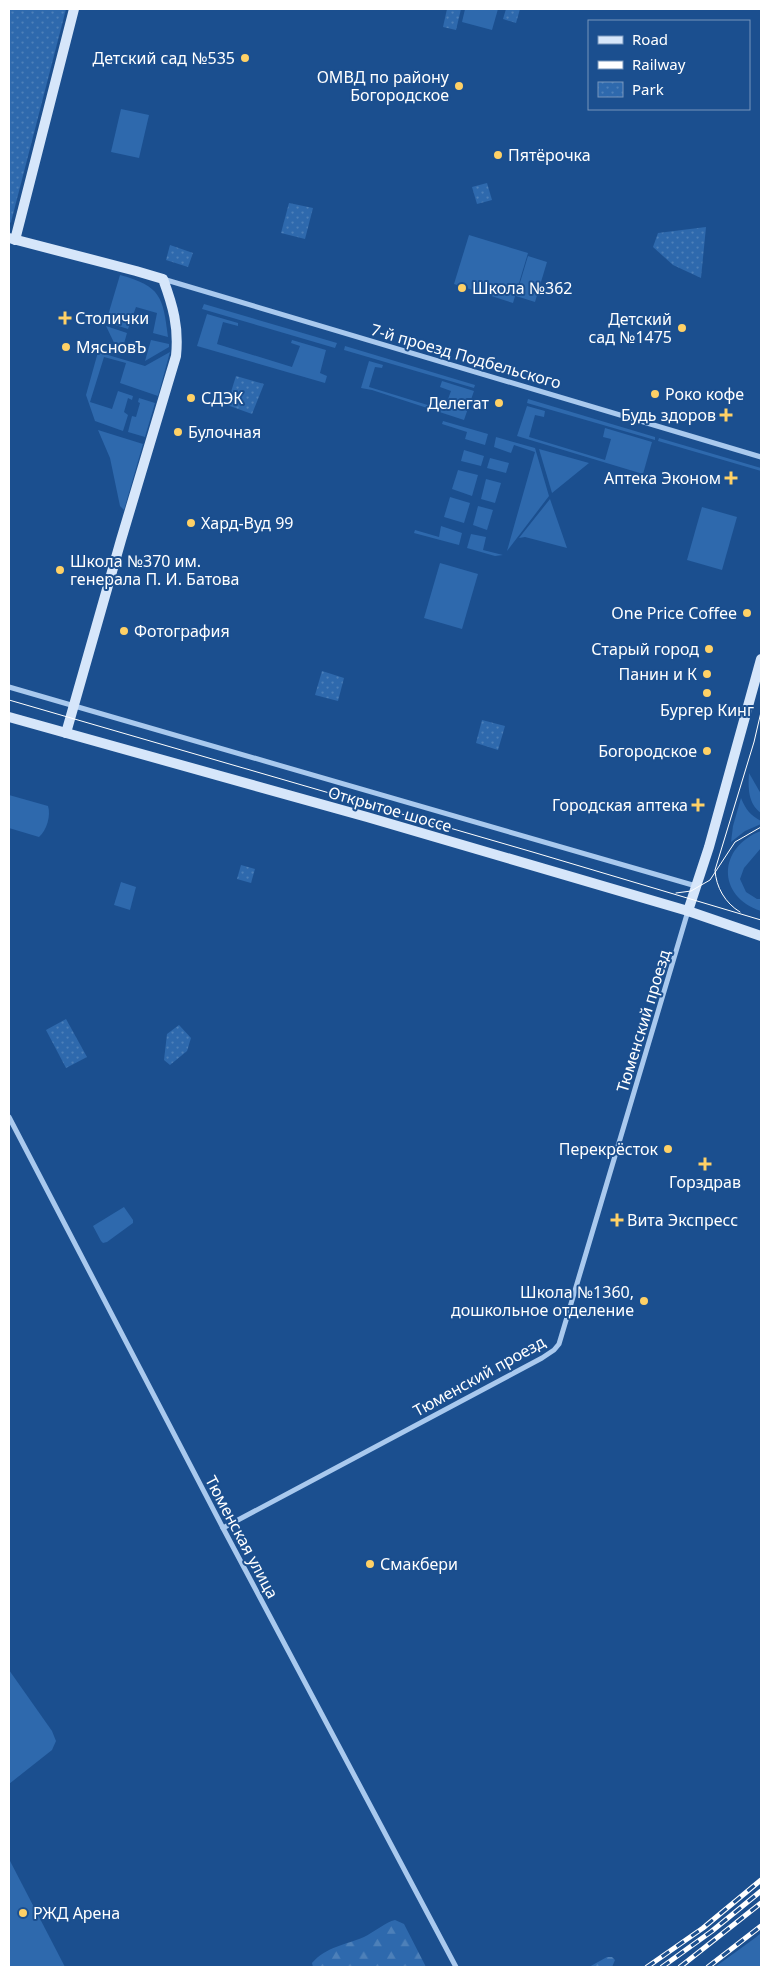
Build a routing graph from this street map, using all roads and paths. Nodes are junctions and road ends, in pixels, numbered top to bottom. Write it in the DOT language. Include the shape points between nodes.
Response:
graph roads {
  1 [pos="74,9"];
  2 [pos="12,239"];
  3 [pos="163,279"];
  4 [pos="761,457"];
  5 [pos="761,659"];
  6 [pos="9,687"];
  7 [pos="75,706"];
  8 [pos="9,717"];
  9 [pos="66,733"];
  10 [pos="696,886"];
  11 [pos="688,911"];
  12 [pos="761,936"];
  13 [pos="9,1117"];
  14 [pos="223,1528"];
  15 [pos="456,1967"];
  1 -- 2 [label="street"];
  2 -- 3 [label="street"];
  3 -- 4 [label="street, 7-й проезд Подбельского"];
  3 -- 7 [label="street" via="175,311 176,356"];
  5 -- 10 [label="street" via="710,847"];
  6 -- 7 [label="street"];
  7 -- 9 [label="street"];
  7 -- 10 [label="street"];
  8 -- 9 [label="street, Открытое шоссе"];
  9 -- 11 [label="street, Открытое шоссе"];
  10 -- 11 [label="street"];
  11 -- 12 [label="street, Открытое шоссе"];
  11 -- 14 [label="street, Тюменский проезд" via="559,1344 542,1358"];
  13 -- 14 [label="street, Тюменская улица"];
  14 -- 15 [label="street, Тюменская улица"];
}
